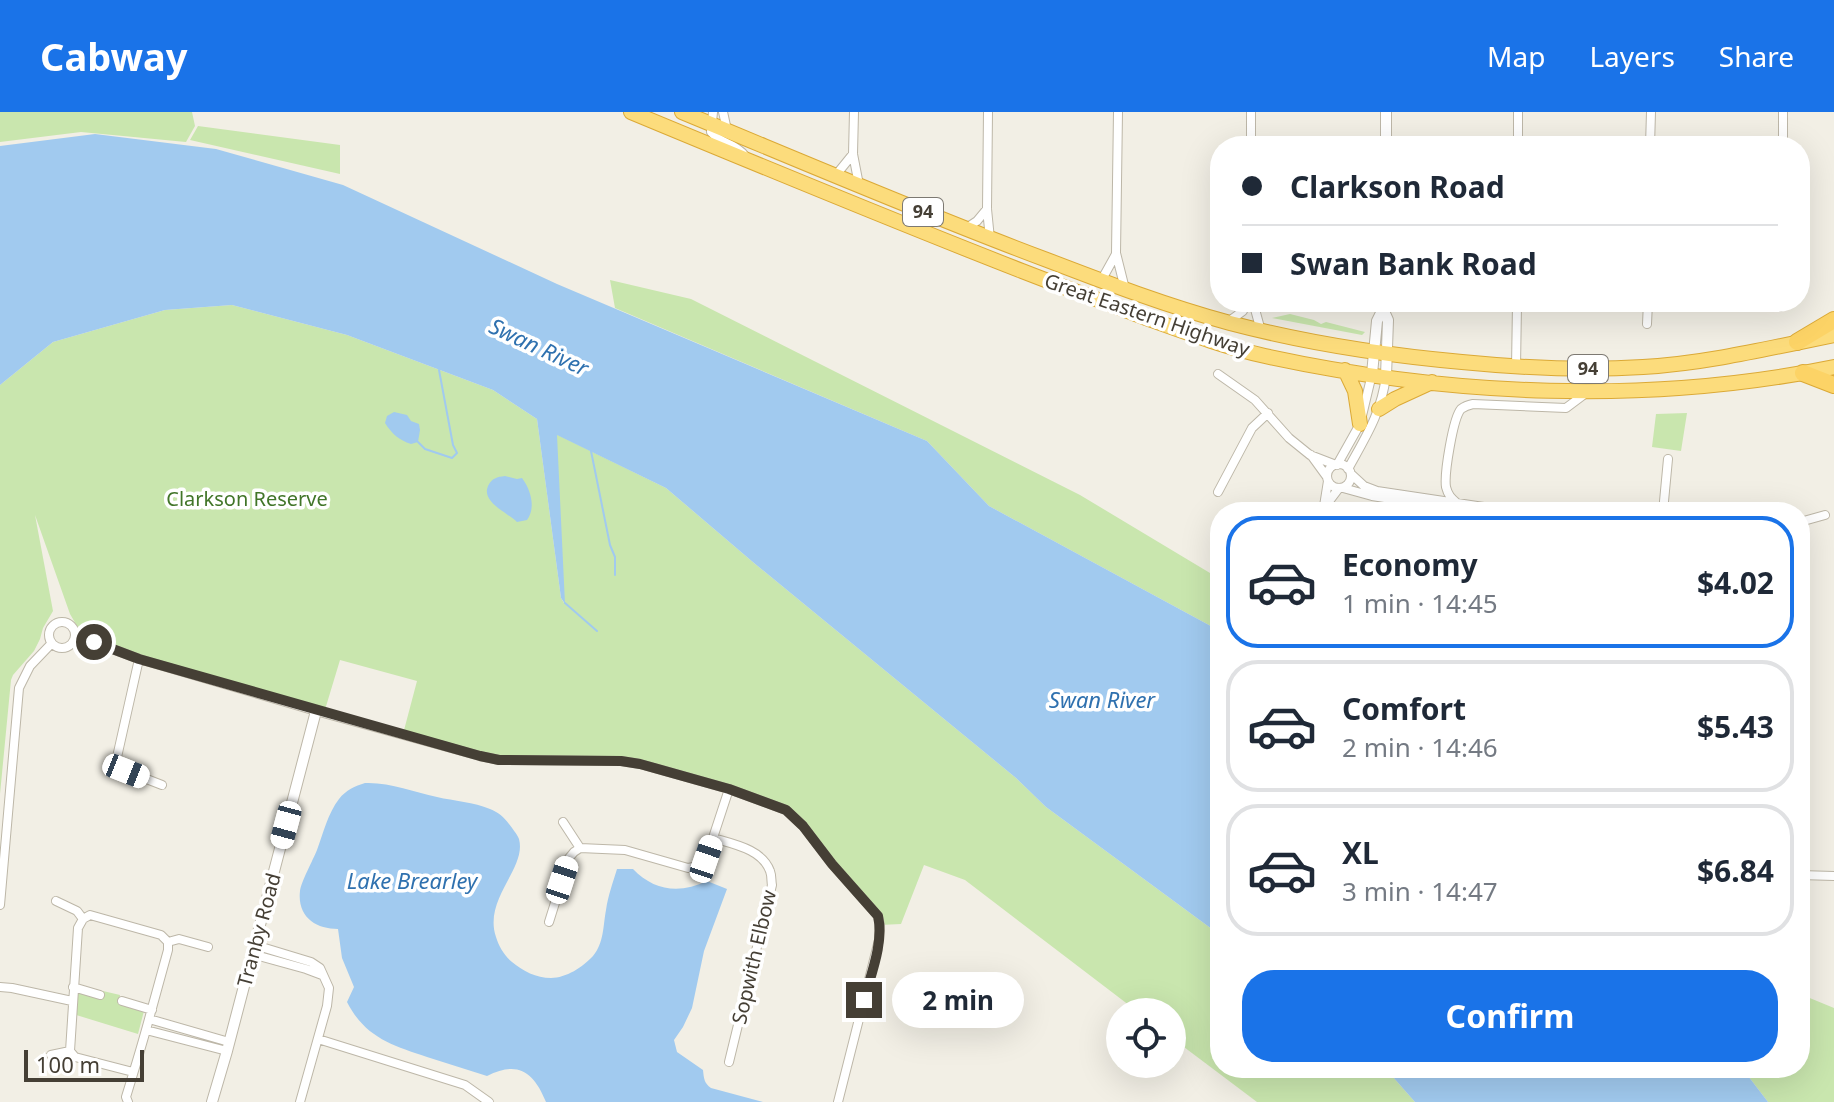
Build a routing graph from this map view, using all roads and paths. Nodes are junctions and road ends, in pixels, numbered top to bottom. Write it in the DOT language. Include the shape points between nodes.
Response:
graph roads {
  1 [pos="631,112"];
  2 [pos="682,112"];
  3 [pos="723,112"];
  4 [pos="854,112"];
  5 [pos="988,112"];
  6 [pos="1118,112"];
  7 [pos="1251,112"];
  8 [pos="1386,112"];
  9 [pos="1518,112"];
  10 [pos="1651,112"];
  11 [pos="1783,112"];
  12 [pos="712,118"];
  13 [pos="727,130"];
  14 [pos="1251,136"];
  15 [pos="1386,136"];
  16 [pos="1518,136"];
  17 [pos="1650,136"];
  18 [pos="1783,136"];
  19 [pos="853,154"];
  20 [pos="749,160"];
  21 [pos="836,175"];
  22 [pos="859,185"];
  23 [pos="987,209"];
  24 [pos="965,229"];
  25 [pos="990,239"];
  26 [pos="1116,253"];
  27 [pos="1101,281"];
  28 [pos="1125,289"];
  29 [pos="1242,312"];
  30 [pos="1256,312"];
  31 [pos="1381,312"];
  32 [pos="1517,312"];
  33 [pos="1648,312"];
  34 [pos="1834,320"];
  35 [pos="1228,322"];
  36 [pos="1647,324"];
  37 [pos="1261,331"];
  38 [pos="1834,335"];
  39 [pos="1797,342"];
  40 [pos="1382,353"];
  41 [pos="1516,367"];
  42 [pos="1834,367"];
  43 [pos="1345,370"];
  44 [pos="1803,373"];
  45 [pos="1218,374"];
  46 [pos="1379,375"];
  47 [pos="1432,382"];
  48 [pos="1834,385"];
  49 [pos="1590,391"];
  50 [pos="1379,409"];
  51 [pos="1268,413"];
  52 [pos="1360,424"];
  53 [pos="1310,455"];
  54 [pos="1668,459"];
  55 [pos="1337,465"];
  56 [pos="1349,471"];
  57 [pos="1327,479"];
  58 [pos="1341,488"];
  59 [pos="1218,492"];
  60 [pos="1324,502"];
  61 [pos="1329,502"];
  62 [pos="1413,502"];
  63 [pos="1423,502"];
  64 [pos="1456,502"];
  65 [pos="1664,502"];
  66 [pos="1825,515"];
  67 [pos="1810,519"];
  68 [pos="75,637"];
  69 [pos="52,643"];
  70 [pos="139,659"];
  71 [pos="316,711"];
  72 [pos="162,785"];
  73 [pos="729,789"];
  74 [pos="563,822"];
  75 [pos="713,838"];
  76 [pos="580,848"];
  77 [pos="1810,875"];
  78 [pos="1834,876"];
  79 [pos="56,901"];
  80 [pos="0,905"];
  81 [pos="83,919"];
  82 [pos="549,922"];
  83 [pos="168,942"];
  84 [pos="208,947"];
  85 [pos="253,950"];
  86 [pos="0,987"];
  87 [pos="73,987"];
  88 [pos="100,995"];
  89 [pos="72,1001"];
  90 [pos="122,1001"];
  91 [pos="150,1014"];
  92 [pos="146,1030"];
  93 [pos="318,1039"];
  94 [pos="228,1046"];
  95 [pos="70,1051"];
  96 [pos="51,1055"];
  97 [pos="729,1062"];
  98 [pos="133,1072"];
  99 [pos="128,1102"];
  100 [pos="212,1102"];
  101 [pos="300,1102"];
  102 [pos="489,1102"];
  103 [pos="838,1102"];
  1 -- 20 [label="highway, Great Eastern Highway / 94"];
  2 -- 12 [label="highway, Great Eastern Highway / 94"];
  3 -- 13 [label="street"];
  4 -- 19 [label="street"];
  5 -- 23 [label="street"];
  6 -- 26 [label="street"];
  7 -- 14 [label="street"];
  8 -- 15 [label="street"];
  9 -- 16 [label="street"];
  10 -- 17 [label="street"];
  11 -- 18 [label="street"];
  12 -- 13 [label="highway, Great Eastern Highway / 94"];
  12 -- 20 [label="street" via="714,136"];
  13 -- 21 [label="highway, Great Eastern Highway / 94"];
  19 -- 21 [label="street"];
  19 -- 22 [label="street"];
  20 -- 43 [label="highway, Great Eastern Highway / 94" via="940,240 1186,332 1263,355"];
  21 -- 22 [label="highway, Great Eastern Highway / 94"];
  22 -- 24 [label="highway, Great Eastern Highway / 94"];
  23 -- 24 [label="street"];
  23 -- 25 [label="street"];
  24 -- 25 [label="highway, Great Eastern Highway / 94"];
  25 -- 27 [label="highway, Great Eastern Highway / 94"];
  26 -- 27 [label="street"];
  26 -- 28 [label="street"];
  27 -- 28 [label="highway, Great Eastern Highway / 94"];
  28 -- 35 [label="highway, Great Eastern Highway / 94"];
  29 -- 35 [label="street"];
  30 -- 37 [label="street"];
  31 -- 40 [label="street" via="1377,321"];
  32 -- 41 [label="street"];
  33 -- 36 [label="street"];
  34 -- 39 [label="highway"];
  35 -- 37 [label="highway, Great Eastern Highway / 94"];
  37 -- 40 [label="highway, Great Eastern Highway / 94"];
  38 -- 39 [label="highway, Great Eastern Highway / 94"];
  39 -- 41 [label="highway, Great Eastern Highway / 94" via="1690,364"];
  40 -- 41 [label="highway, Great Eastern Highway / 94"];
  40 -- 46 [label="street"];
  42 -- 44 [label="highway, Great Eastern Highway / 94"];
  43 -- 46 [label="highway, Great Eastern Highway / 94"];
  43 -- 52 [label="highway" via="1355,391"];
  44 -- 48 [label="highway"];
  44 -- 49 [label="highway, Great Eastern Highway / 94" via="1707,387"];
  45 -- 51 [label="street"];
  46 -- 47 [label="highway, Great Eastern Highway / 94"];
  46 -- 50 [label="street" via="1384,396"];
  46 -- 52 [label="street"];
  47 -- 49 [label="highway, Great Eastern Highway / 94"];
  47 -- 50 [label="highway"];
  49 -- 64 [label="street" via="1566,408 1464,406 1455,425 1445,482"];
  50 -- 56 [label="street"];
  51 -- 53 [label="street"];
  51 -- 59 [label="street" via="1252,428"];
  52 -- 55 [label="street"];
  53 -- 55 [label="street"];
  53 -- 57 [label="street"];
  54 -- 65 [label="street"];
  55 -- 56 [label="street"];
  55 -- 57 [label="street" via="1329,469"];
  56 -- 58 [label="street" via="1349,482"];
  56 -- 63 [label="street" via="1364,486"];
  57 -- 58 [label="street"];
  57 -- 60 [label="street"];
  58 -- 61 [label="street"];
  58 -- 62 [label="street"];
  66 -- 67 [label="street"];
  68 -- 69 [label="street" via="65,647"];
  68 -- 69 [label="street" via="71,625 58,622 50,629"];
  68 -- 70 [label="street"];
  69 -- 80 [label="street" via="30,666 19,688"];
  70 -- 71 [label="street"];
  70 -- 72 [label="street" via="117,757 126,771"];
  71 -- 73 [label="street" via="499,760 630,763"];
  71 -- 85 [label="street, Tranby Road"];
  73 -- 75 [label="street"];
  73 -- 103 [label="street" via="794,816 878,916 879,940"];
  74 -- 76 [label="street"];
  75 -- 76 [label="street" via="706,859 688,868 625,850"];
  75 -- 97 [label="street, Sopwith Elbow" via="758,856 770,870 772,885"];
  76 -- 82 [label="street" via="569,858"];
  77 -- 78 [label="street"];
  79 -- 81 [label="street"];
  81 -- 83 [label="street" via="90,915 161,935"];
  81 -- 87 [label="street"];
  83 -- 84 [label="street" via="179,939"];
  83 -- 91 [label="street"];
  85 -- 93 [label="street" via="322,975 329,995"];
  85 -- 94 [label="street, Tranby Road"];
  86 -- 89 [label="street"];
  87 -- 88 [label="street"];
  87 -- 89 [label="street"];
  89 -- 95 [label="street"];
  90 -- 91 [label="street"];
  91 -- 92 [label="street"];
  91 -- 94 [label="street"];
  92 -- 94 [label="street"];
  92 -- 98 [label="street"];
  93 -- 101 [label="street"];
  93 -- 102 [label="street" via="465,1085"];
  94 -- 100 [label="street, Tranby Road"];
  95 -- 96 [label="street"];
  95 -- 98 [label="street" via="75,1057"];
  98 -- 99 [label="street"];
}
